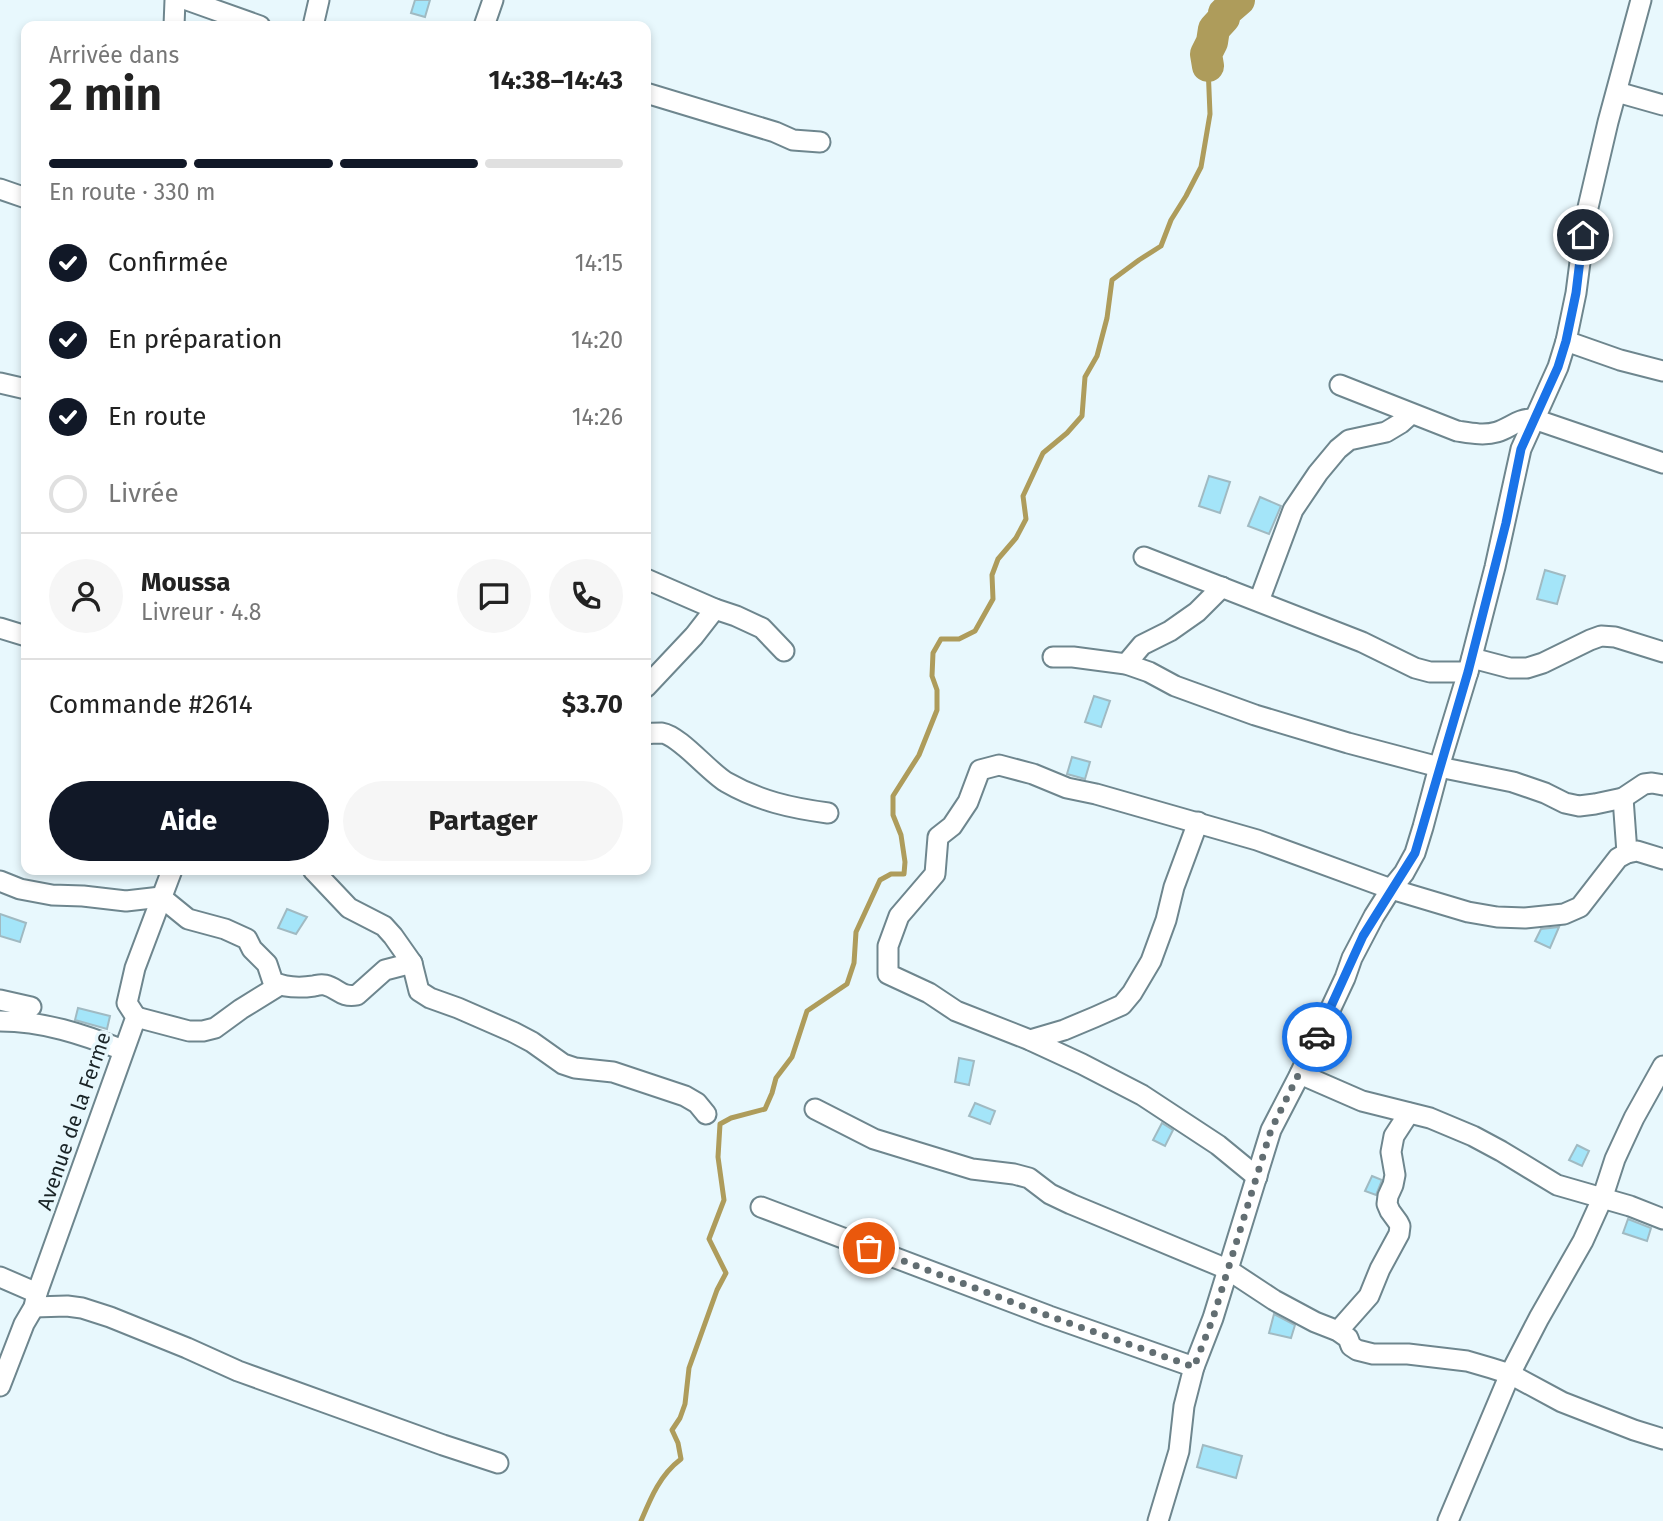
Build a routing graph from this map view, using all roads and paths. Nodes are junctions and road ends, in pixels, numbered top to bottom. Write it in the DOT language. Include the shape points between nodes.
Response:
graph roads {
  1 [pos="175,0"];
  2 [pos="187,0"];
  3 [pos="319,0"];
  4 [pos="493,0"];
  5 [pos="1641,0"];
  6 [pos="174,21"];
  7 [pos="246,21"];
  8 [pos="314,21"];
  9 [pos="486,21"];
  10 [pos="1617,92"];
  11 [pos="651,95"];
  12 [pos="1663,105"];
  13 [pos="820,142"];
  14 [pos="0,189"];
  15 [pos="21,196"];
  16 [pos="1566,341"];
  17 [pos="1663,371"];
  18 [pos="0,383"];
  19 [pos="1339,385"];
  20 [pos="21,388"];
  21 [pos="1411,414"];
  22 [pos="1534,419"];
  23 [pos="1663,463"];
  24 [pos="1144,557"];
  25 [pos="651,581"];
  26 [pos="1222,587"];
  27 [pos="1259,601"];
  28 [pos="715,610"];
  29 [pos="0,628"];
  30 [pos="21,634"];
  31 [pos="784,651"];
  32 [pos="1663,652"];
  33 [pos="1053,657"];
  34 [pos="1126,664"];
  35 [pos="1470,665"];
  36 [pos="651,682"];
  37 [pos="651,733"];
  38 [pos="1439,767"];
  39 [pos="1663,785"];
  40 [pos="1623,797"];
  41 [pos="828,813"];
  42 [pos="1198,822"];
  43 [pos="1627,853"];
  44 [pos="1663,859"];
  45 [pos="170,875"];
  46 [pos="322,875"];
  47 [pos="0,881"];
  48 [pos="1391,889"];
  49 [pos="161,897"];
  50 [pos="412,963"];
  51 [pos="280,985"];
  52 [pos="0,1000"];
  53 [pos="31,1007"];
  54 [pos="135,1017"];
  55 [pos="0,1021"];
  56 [pos="1030,1040"];
  57 [pos="122,1050"];
  58 [pos="1300,1074"];
  59 [pos="1660,1078"];
  60 [pos="815,1109"];
  61 [pos="1409,1113"];
  62 [pos="706,1114"];
  63 [pos="1256,1177"];
  64 [pos="1602,1199"];
  65 [pos="761,1207"];
  66 [pos="1663,1219"];
  67 [pos="1227,1269"];
  68 [pos="0,1277"];
  69 [pos="36,1300"];
  70 [pos="1338,1332"];
  71 [pos="1194,1367"];
  72 [pos="1510,1374"];
  73 [pos="0,1386"];
  74 [pos="1663,1439"];
  75 [pos="498,1464"];
  76 [pos="1162,1520"];
  77 [pos="1448,1521"];
  1 -- 6 [label="street"];
  2 -- 7 [label="street"];
  3 -- 8 [label="street"];
  4 -- 9 [label="street"];
  5 -- 10 [label="street"];
  10 -- 12 [label="street"];
  10 -- 16 [label="street" via="1586,216"];
  11 -- 13 [label="street" via="793,140"];
  14 -- 15 [label="street"];
  16 -- 17 [label="street"];
  16 -- 22 [label="street"];
  18 -- 20 [label="street"];
  19 -- 21 [label="street"];
  21 -- 22 [label="street" via="1476,434"];
  21 -- 27 [label="street" via="1386,432 1349,440 1318,473 1293,510"];
  22 -- 23 [label="street"];
  22 -- 35 [label="street" via="1521,449"];
  24 -- 26 [label="street"];
  25 -- 28 [label="street"];
  26 -- 27 [label="street"];
  26 -- 34 [label="street" via="1197,612 1142,645"];
  27 -- 35 [label="street" via="1415,668 1430,672"];
  28 -- 31 [label="street" via="762,628"];
  28 -- 36 [label="street"];
  29 -- 30 [label="street"];
  32 -- 35 [label="street" via="1601,636 1527,668"];
  33 -- 34 [label="street"];
  34 -- 38 [label="street" via="1255,715"];
  35 -- 38 [label="street"];
  37 -- 41 [label="street" via="673,738 738,788 769,802"];
  38 -- 40 [label="street" via="1513,782 1579,806"];
  38 -- 48 [label="street" via="1415,853"];
  39 -- 40 [label="street" via="1644,784"];
  40 -- 43 [label="street"];
  42 -- 48 [label="street"];
  42 -- 56 [label="street" via="1151,961 1132,993 1122,1004 1095,1017"];
  42 -- 56 [label="street" via="999,765 980,770 968,802 952,827 938,837 935,874 899,915 888,946 888,974 956,1011"];
  43 -- 44 [label="street" via="1637,850"];
  43 -- 48 [label="street" via="1618,858 1580,908 1564,914 1497,917"];
  45 -- 49 [label="street, Avenue de la Ferme"];
  46 -- 50 [label="street" via="349,908 384,926"];
  47 -- 49 [label="street" via="52,895 126,901"];
  48 -- 58 [label="street" via="1352,958"];
  49 -- 51 [label="street" via="188,919 247,939"];
  49 -- 54 [label="street, Avenue de la Ferme" via="127,1003"];
  50 -- 51 [label="street" via="385,970 351,996 327,985"];
  50 -- 62 [label="street" via="419,990 429,998 513,1032 563,1064 613,1072 685,1096"];
  51 -- 54 [label="street" via="215,1028 203,1031"];
  52 -- 53 [label="street"];
  54 -- 57 [label="street, Avenue de la Ferme"];
  55 -- 57 [label="street" via="78,1033"];
  56 -- 63 [label="street" via="1142,1095 1218,1145"];
  57 -- 69 [label="street, Avenue de la Ferme"];
  58 -- 61 [label="street" via="1362,1101"];
  58 -- 63 [label="street" via="1271,1130"];
  59 -- 64 [label="street" via="1634,1118"];
  60 -- 67 [label="street" via="874,1139 972,1169 1029,1178 1071,1204"];
  61 -- 64 [label="street" via="1473,1136 1557,1185"];
  61 -- 70 [label="street" via="1394,1136 1391,1152 1395,1175 1388,1204 1399,1234 1369,1296"];
  63 -- 67 [label="street"];
  64 -- 66 [label="street"];
  64 -- 72 [label="street"];
  65 -- 71 [label="street"];
  67 -- 70 [label="street" via="1274,1300"];
  67 -- 71 [label="street"];
  68 -- 69 [label="street"];
  69 -- 73 [label="street, Avenue de la Ferme"];
  69 -- 75 [label="street" via="110,1317 238,1371"];
  70 -- 72 [label="street" via="1357,1350 1373,1354 1408,1353 1467,1361"];
  71 -- 76 [label="street"];
  72 -- 74 [label="street" via="1562,1402"];
  72 -- 77 [label="street"];
}
